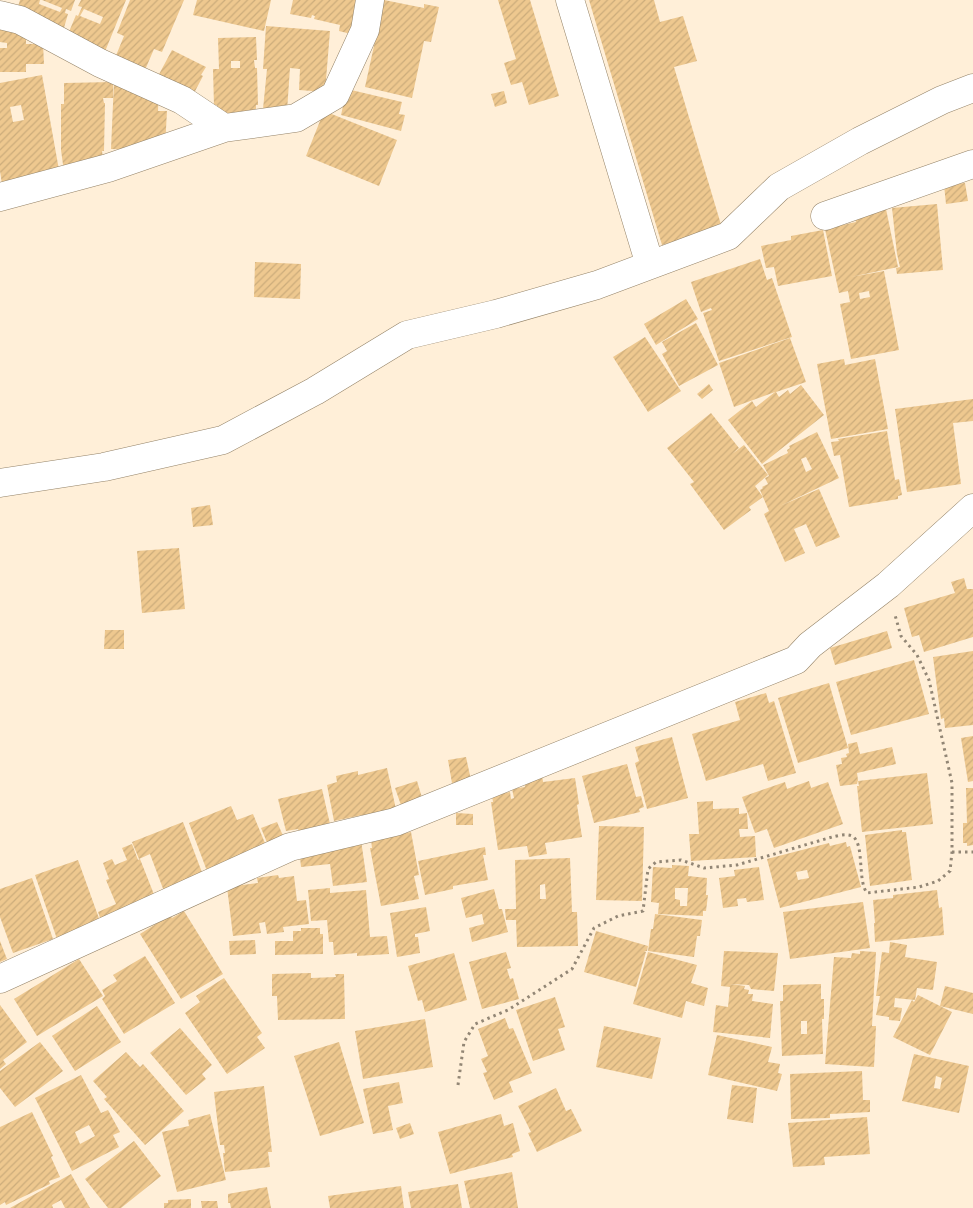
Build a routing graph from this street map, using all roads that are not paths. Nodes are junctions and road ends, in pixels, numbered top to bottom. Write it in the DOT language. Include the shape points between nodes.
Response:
graph roads {
  1 [pos="370,0"];
  2 [pos="570,0"];
  3 [pos="0,15"];
  4 [pos="973,88"];
  5 [pos="224,128"];
  6 [pos="973,164"];
  7 [pos="0,197"];
  8 [pos="825,216"];
  9 [pos="650,264"];
  10 [pos="0,483"];
  11 [pos="973,508"];
  12 [pos="0,979"];
  1 -- 5 [label="street" via="365,30 335,95 296,118"];
  2 -- 9 [label="street"];
  3 -- 5 [label="street" via="20,20 100,63 182,100"];
  4 -- 9 [label="street" via="860,141 779,187 728,236"];
  5 -- 7 [label="street" via="108,168"];
  6 -- 8 [label="street"];
  9 -- 10 [label="street" via="597,285 407,335 315,391 222,440 104,468"];
  11 -- 12 [label="street" via="888,585 810,645 796,660 394,822 290,846"];
}
